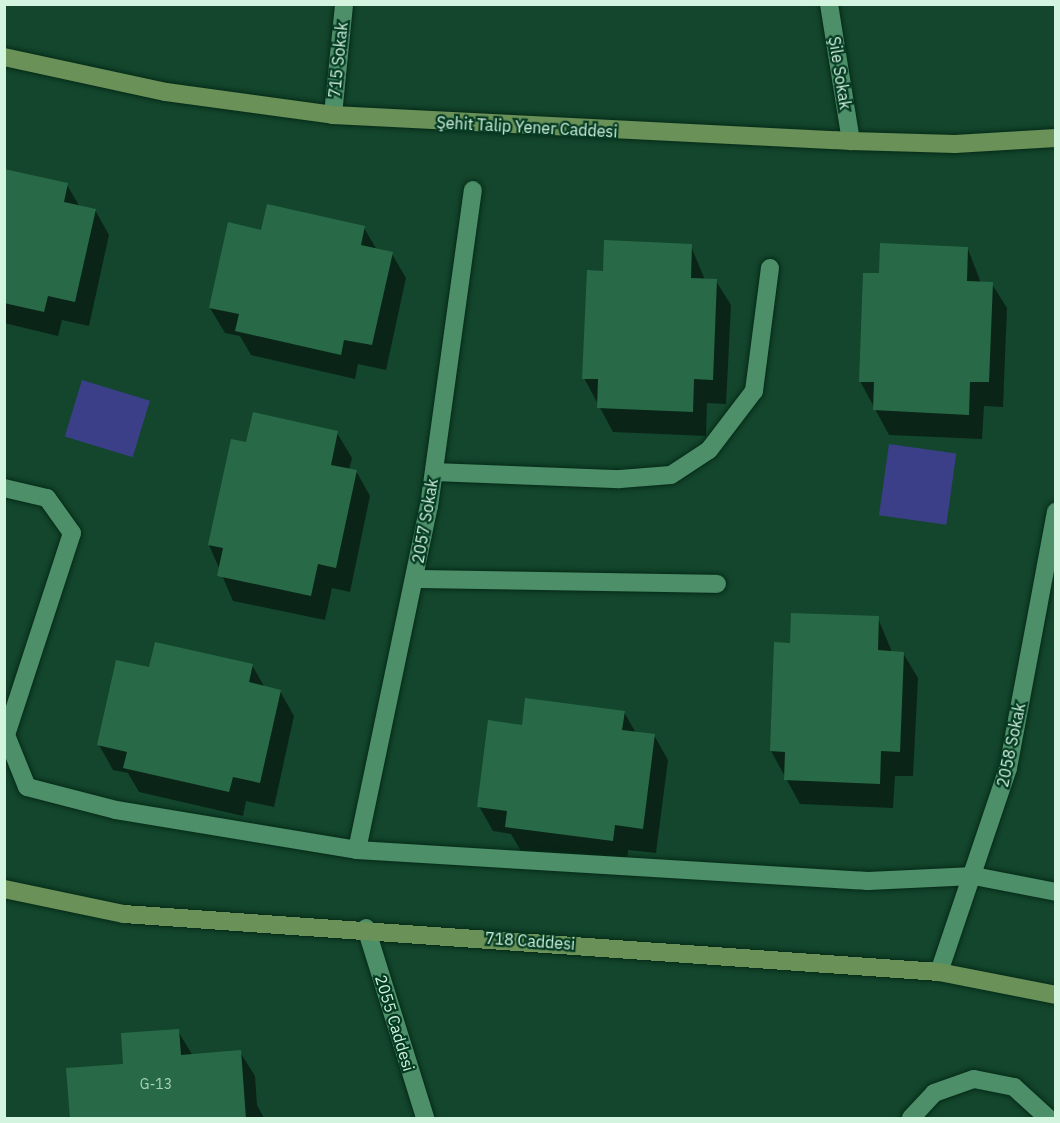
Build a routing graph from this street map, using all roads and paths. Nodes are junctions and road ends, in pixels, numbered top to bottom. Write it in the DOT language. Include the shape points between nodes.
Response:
graph roads {
  1 [pos="344,4"];
  2 [pos="829,4"];
  3 [pos="4,57"];
  4 [pos="333,116"];
  5 [pos="1056,138"];
  6 [pos="851,141"];
  7 [pos="473,190"];
  8 [pos="770,268"];
  9 [pos="434,472"];
  10 [pos="4,488"];
  11 [pos="1056,511"];
  12 [pos="414,579"];
  13 [pos="717,584"];
  14 [pos="357,850"];
  15 [pos="974,876"];
  16 [pos="4,889"];
  17 [pos="1056,891"];
  18 [pos="366,928"];
  19 [pos="939,972"];
  20 [pos="1056,995"];
  21 [pos="424,1119"];
  22 [pos="911,1119"];
  23 [pos="1048,1119"];
  1 -- 4 [label="street, 715 Sokak"];
  2 -- 6 [label="street, Şile Sokak"];
  3 -- 4 [label="street, Şehit Talip Yener Caddesi" via="166,92"];
  4 -- 6 [label="street, Şehit Talip Yener Caddesi"];
  5 -- 6 [label="street, Şehit Talip Yener Caddesi" via="955,144"];
  7 -- 9 [label="street, 2057 Sokak"];
  8 -- 9 [label="street" via="754,391 709,450 671,475 620,479"];
  9 -- 12 [label="street, 2057 Sokak"];
  10 -- 14 [label="street" via="47,498 72,533 6,735 27,787 116,810"];
  11 -- 15 [label="street, 2058 Sokak" via="1008,768"];
  12 -- 13 [label="street"];
  12 -- 14 [label="street, 2057 Sokak"];
  14 -- 15 [label="street" via="868,881"];
  15 -- 17 [label="street"];
  15 -- 19 [label="street, 2058 Sokak"];
  16 -- 18 [label="street, 718 Caddesi" via="124,914"];
  18 -- 19 [label="street, 718 Caddesi"];
  18 -- 21 [label="street, 2055 Caddesi"];
  19 -- 20 [label="street, 718 Caddesi"];
  22 -- 23 [label="street" via="934,1093 974,1079 1014,1087"];
}
